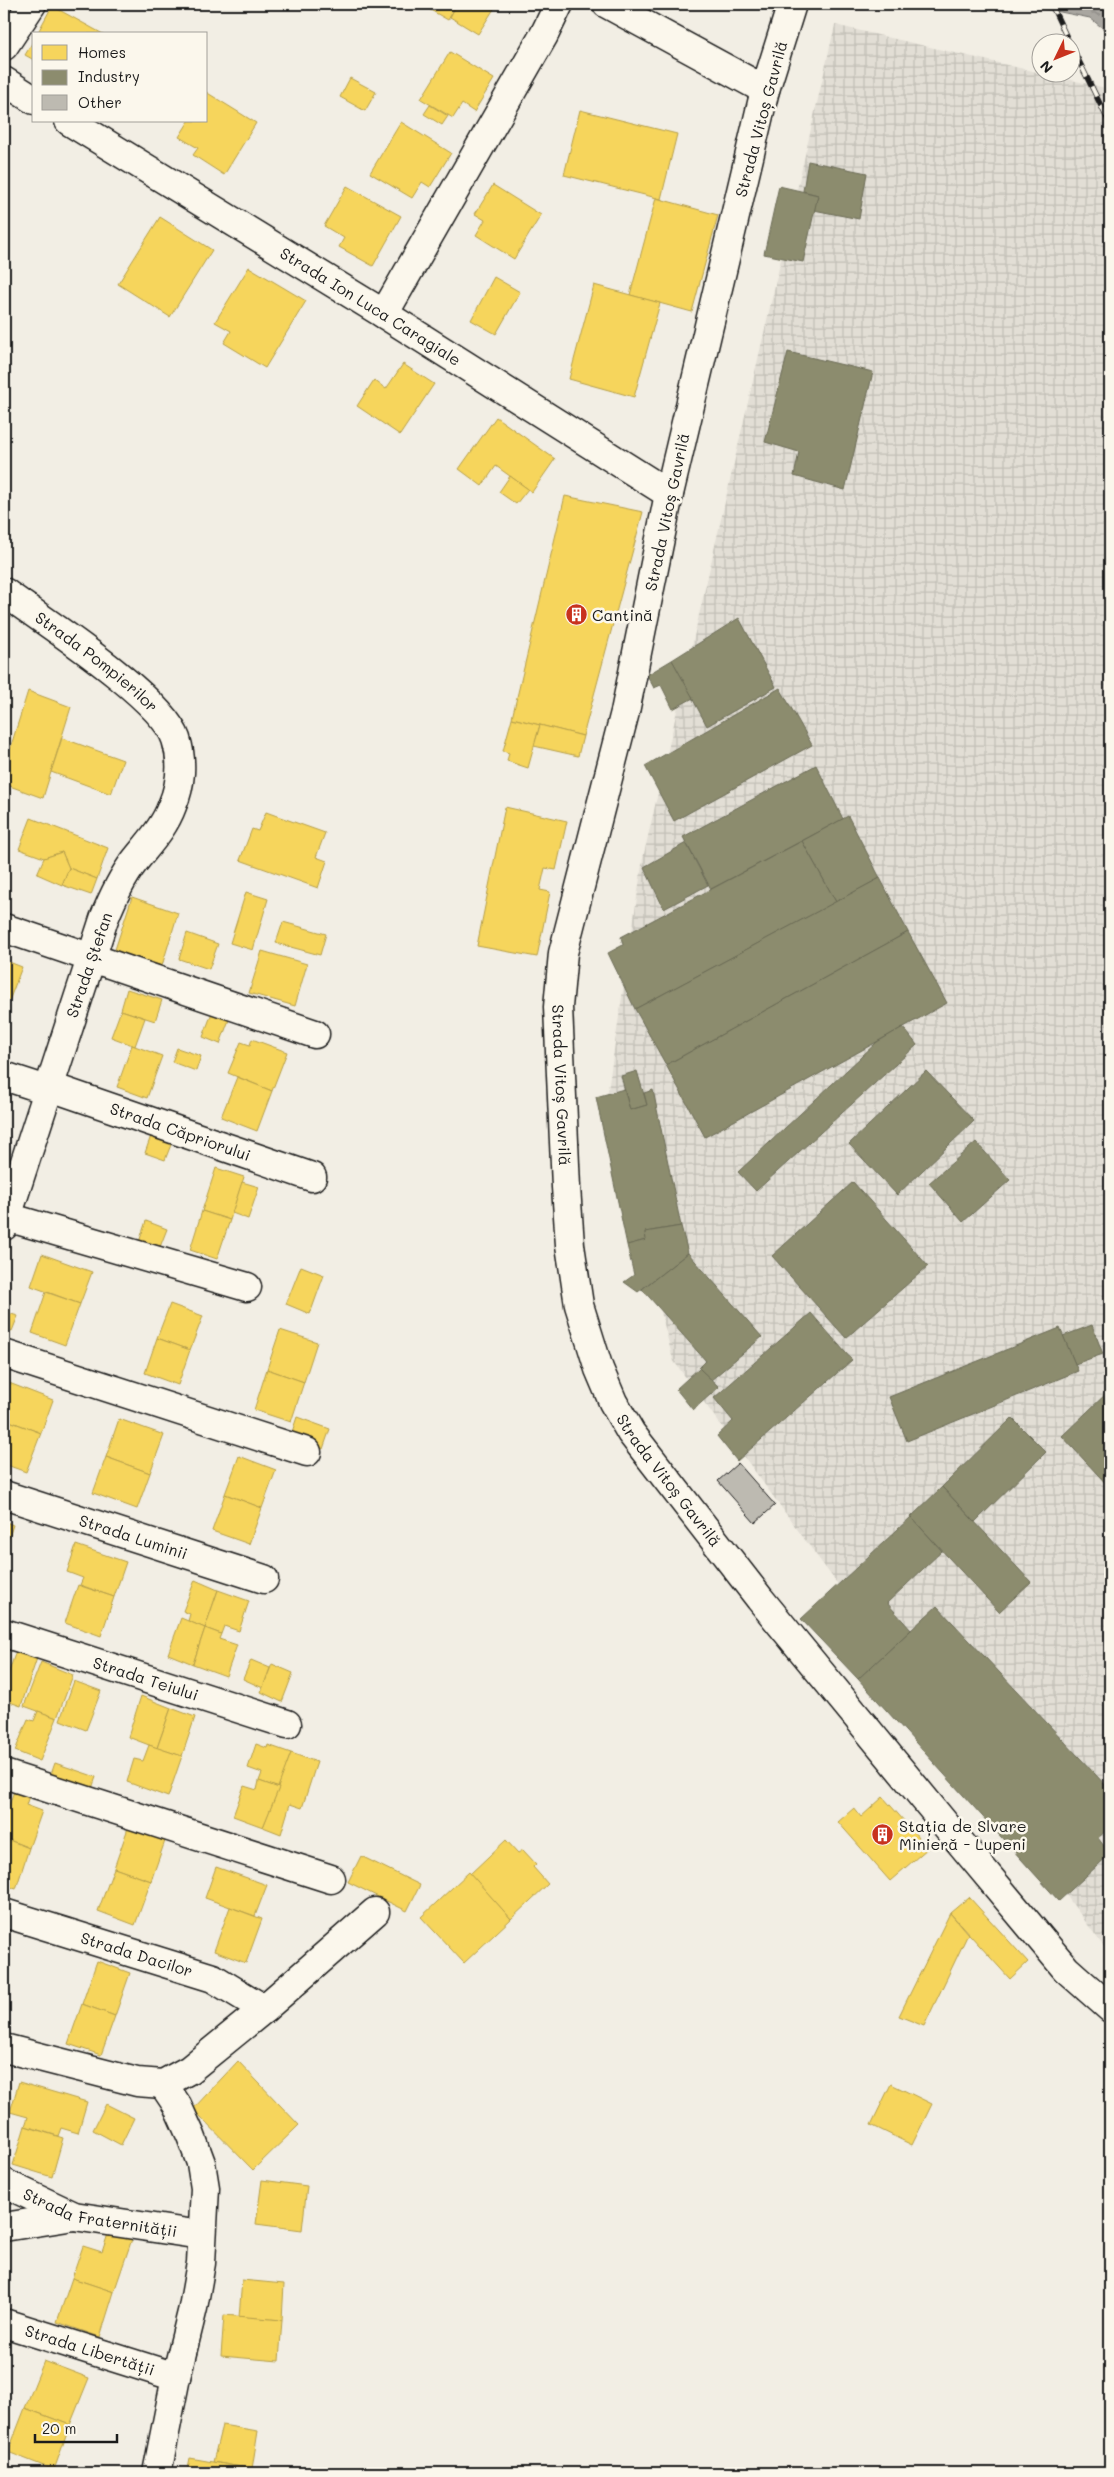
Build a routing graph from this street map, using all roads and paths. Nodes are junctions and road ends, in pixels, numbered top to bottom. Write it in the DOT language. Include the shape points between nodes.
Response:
graph roads {
  1 [pos="32,4"];
  2 [pos="559,4"];
  3 [pos="607,4"];
  4 [pos="792,4"];
  5 [pos="4,46"];
  6 [pos="4,81"];
  7 [pos="765,90"];
  8 [pos="32,99"];
  9 [pos="71,122"];
  10 [pos="384,314"];
  11 [pos="669,494"];
  12 [pos="4,592"];
  13 [pos="163,718"];
  14 [pos="4,928"];
  15 [pos="91,959"];
  16 [pos="315,1034"];
  17 [pos="4,1076"];
  18 [pos="47,1088"];
  19 [pos="312,1176"];
  20 [pos="5,1219"];
  21 [pos="247,1287"];
  22 [pos="4,1354"];
  23 [pos="306,1452"];
  24 [pos="4,1495"];
  25 [pos="264,1579"];
  26 [pos="4,1633"];
  27 [pos="287,1724"];
  28 [pos="4,1774"];
  29 [pos="332,1879"];
  30 [pos="375,1912"];
  31 [pos="4,1913"];
  32 [pos="1110,2008"];
  33 [pos="264,2009"];
  34 [pos="4,2048"];
  35 [pos="163,2084"];
  36 [pos="4,2183"];
  37 [pos="74,2216"];
  38 [pos="4,2227"];
  39 [pos="202,2235"];
  40 [pos="4,2323"];
  41 [pos="176,2377"];
  42 [pos="157,2473"];
  1 -- 5 [label="street"];
  2 -- 10 [label="street"];
  3 -- 7 [label="street"];
  4 -- 7 [label="street, Strada Vitoș Gavrilă"];
  6 -- 8 [label="street"];
  7 -- 11 [label="street, Strada Vitoș Gavrilă"];
  9 -- 10 [label="street, Strada Ion Luca Caragiale"];
  10 -- 11 [label="street, Strada Ion Luca Caragiale"];
  11 -- 32 [label="street, Strada Vitoș Gavrilă" via="625,712 563,953 558,1006 566,1187 570,1245 580,1305 599,1369 631,1432 760,1599 954,1835 1066,1969"];
  12 -- 13 [label="street, Strada Pompierilor" via="121,678"];
  13 -- 15 [label="street, Strada Ștefan" via="176,738 179,787 164,824 119,886"];
  14 -- 15 [label="street"];
  15 -- 16 [label="street"];
  15 -- 18 [label="street, Strada Ștefan"];
  17 -- 18 [label="street, Strada Căpriorului"];
  18 -- 19 [label="street, Strada Căpriorului"];
  18 -- 20 [label="street, Strada Ștefan"];
  20 -- 21 [label="street"];
  22 -- 23 [label="street"];
  24 -- 25 [label="street, Strada Luminii"];
  26 -- 27 [label="street, Strada Teiului"];
  28 -- 29 [label="street"];
  30 -- 33 [label="street"];
  31 -- 33 [label="street, Strada Dacilor" via="212,1978"];
  33 -- 35 [label="street" via="189,2070"];
  34 -- 35 [label="street" via="137,2082"];
  35 -- 39 [label="street" via="177,2105 201,2163 205,2188"];
  36 -- 37 [label="street, Strada Fraternității"];
  37 -- 38 [label="street"];
  37 -- 39 [label="street, Strada Fraternității"];
  39 -- 41 [label="street" via="194,2308"];
  40 -- 41 [label="street, Strada Libertății"];
  41 -- 42 [label="street"];
}
